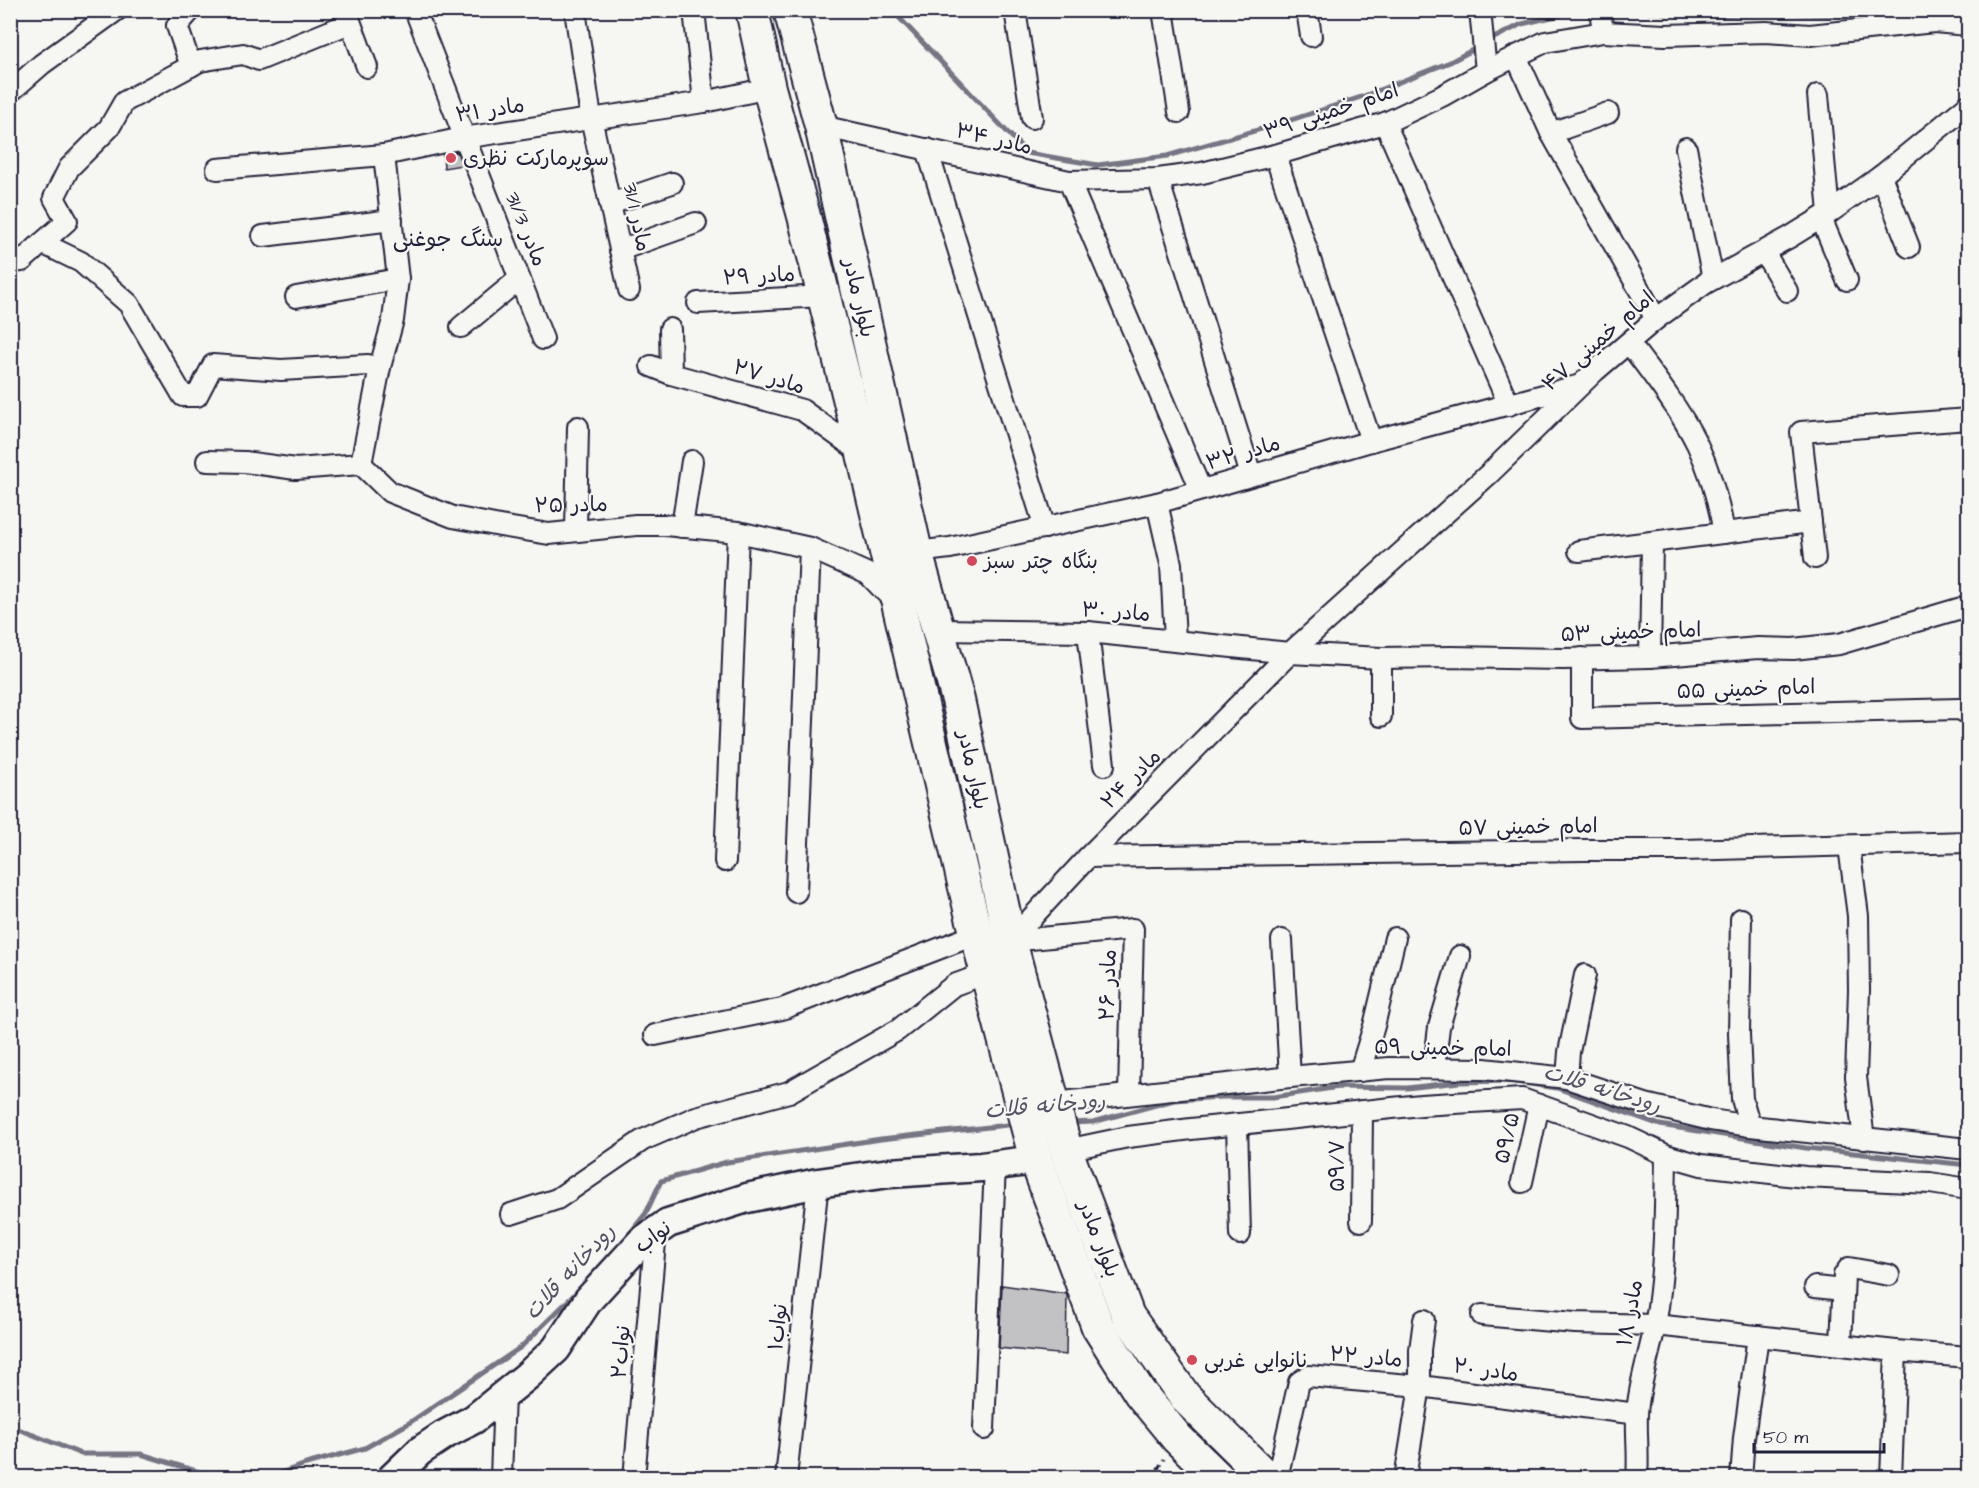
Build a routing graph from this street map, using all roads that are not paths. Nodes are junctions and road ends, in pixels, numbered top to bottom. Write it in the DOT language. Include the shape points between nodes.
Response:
graph roads {
  1 [pos="117,10"];
  2 [pos="190,10"];
  3 [pos="416,10"];
  4 [pos="575,10"];
  5 [pos="694,10"];
  6 [pos="752,10"];
  7 [pos="790,10"];
  8 [pos="1015,10"];
  9 [pos="1163,10"];
  10 [pos="1307,10"];
  11 [pos="1480,10"];
  12 [pos="1599,10"];
  13 [pos="348,17"];
  14 [pos="1968,25"];
  15 [pos="1603,32"];
  16 [pos="1311,36"];
  17 [pos="1516,56"];
  18 [pos="191,66"];
  19 [pos="367,67"];
  20 [pos="1486,72"];
  21 [pos="769,88"];
  22 [pos="10,92"];
  23 [pos="1818,95"];
  24 [pos="704,102"];
  25 [pos="1968,105"];
  26 [pos="1179,112"];
  27 [pos="1608,113"];
  28 [pos="591,118"];
  29 [pos="1032,118"];
  30 [pos="1385,123"];
  31 [pos="821,126"];
  32 [pos="1551,133"];
  33 [pos="463,138"];
  34 [pos="1686,148"];
  35 [pos="927,149"];
  36 [pos="384,154"];
  37 [pos="1275,155"];
  38 [pos="217,169"];
  39 [pos="1881,176"];
  40 [pos="1158,179"];
  41 [pos="1069,181"];
  42 [pos="672,183"];
  43 [pos="610,204"];
  44 [pos="1825,215"];
  45 [pos="392,220"];
  46 [pos="696,223"];
  47 [pos="263,236"];
  48 [pos="42,243"];
  49 [pos="1908,247"];
  50 [pos="620,250"];
  51 [pos="1764,252"];
  52 [pos="10,262"];
  53 [pos="398,279"];
  54 [pos="519,279"];
  55 [pos="1713,279"];
  56 [pos="1847,280"];
  57 [pos="629,290"];
  58 [pos="1787,291"];
  59 [pos="823,296"];
  60 [pos="296,297"];
  61 [pos="698,303"];
  62 [pos="1656,319"];
  63 [pos="462,327"];
  64 [pos="670,329"];
  65 [pos="543,339"];
  66 [pos="1629,343"];
  67 [pos="651,366"];
  68 [pos="380,368"];
  69 [pos="671,374"];
  70 [pos="1580,386"];
  71 [pos="1509,405"];
  72 [pos="1968,419"];
  73 [pos="578,427"];
  74 [pos="1371,441"];
  75 [pos="862,454"];
  76 [pos="207,461"];
  77 [pos="692,461"];
  78 [pos="361,464"];
  79 [pos="1251,475"];
  80 [pos="1201,490"];
  81 [pos="1156,503"];
  82 [pos="1811,522"];
  83 [pos="682,527"];
  84 [pos="1045,528"];
  85 [pos="576,531"];
  86 [pos="738,532"];
  87 [pos="1724,533"];
  88 [pos="1652,542"];
  89 [pos="810,548"];
  90 [pos="1580,551"];
  91 [pos="916,552"];
  92 [pos="1815,558"];
  93 [pos="897,604"];
  94 [pos="1968,606"];
  95 [pos="939,630"];
  96 [pos="1088,632"];
  97 [pos="1175,640"];
  98 [pos="1290,653"];
  99 [pos="1650,657"];
  100 [pos="1381,658"];
  101 [pos="1581,658"];
  102 [pos="958,700"];
  103 [pos="923,708"];
  104 [pos="1968,714"];
  105 [pos="1381,716"];
  106 [pos="1104,765"];
  107 [pos="1968,842"];
  108 [pos="1849,846"];
  109 [pos="1088,857"];
  110 [pos="726,861"];
  111 [pos="796,892"];
  112 [pos="1741,919"];
  113 [pos="977,934"];
  114 [pos="1395,938"];
  115 [pos="1282,940"];
  116 [pos="1010,941"];
  117 [pos="1460,956"];
  118 [pos="987,973"];
  119 [pos="1585,975"];
  120 [pos="655,1035"];
  121 [pos="1434,1068"];
  122 [pos="1360,1071"];
  123 [pos="1290,1077"];
  124 [pos="1567,1078"];
  125 [pos="1129,1094"];
  126 [pos="1539,1105"];
  127 [pos="1362,1111"];
  128 [pos="1237,1124"];
  129 [pos="1750,1126"];
  130 [pos="1060,1127"];
  131 [pos="1864,1139"];
  132 [pos="1031,1141"];
  133 [pos="1968,1149"];
  134 [pos="1666,1155"];
  135 [pos="995,1164"];
  136 [pos="1522,1182"];
  137 [pos="818,1183"];
  138 [pos="1968,1189"];
  139 [pos="511,1214"];
  140 [pos="1361,1221"];
  141 [pos="656,1231"];
  142 [pos="1240,1234"];
  143 [pos="1889,1275"];
  144 [pos="1815,1287"];
  145 [pos="1843,1290"];
  146 [pos="1482,1315"];
  147 [pos="1424,1320"];
  148 [pos="1655,1326"];
  149 [pos="1758,1336"];
  150 [pos="1841,1345"];
  151 [pos="1896,1351"];
  152 [pos="1968,1357"];
  153 [pos="1420,1386"];
  154 [pos="504,1394"];
  155 [pos="1637,1414"];
  156 [pos="984,1429"];
  157 [pos="392,1478"];
  158 [pos="501,1478"];
  159 [pos="634,1478"];
  160 [pos="786,1478"];
  161 [pos="1218,1478"];
  162 [pos="1267,1478"];
  163 [pos="1277,1478"];
  164 [pos="1405,1478"];
  165 [pos="1637,1478"];
  166 [pos="1741,1478"];
  167 [pos="1891,1478"];
  1 -- 22 [label="street"];
  2 -- 18 [label="street" via="177,26"];
  3 -- 33 [label="street, مادر 31/3"];
  4 -- 28 [label="street, مادر 31/1"];
  5 -- 24 [label="street"];
  6 -- 21 [label="main road, بلوار مادر"];
  7 -- 31 [label="main road, بلوار مادر"];
  8 -- 29 [label="street"];
  9 -- 26 [label="street"];
  10 -- 16 [label="street"];
  11 -- 20 [label="street"];
  12 -- 15 [label="street"];
  13 -- 18 [label="street" via="259,60 243,54"];
  13 -- 19 [label="street"];
  14 -- 15 [label="street, امام خمینی ۳۹" via="1934,22 1810,35"];
  15 -- 17 [label="street, امام خمینی ۳۹" via="1545,42"];
  17 -- 20 [label="street, امام خمینی ۳۹"];
  17 -- 32 [label="street"];
  18 -- 48 [label="street" via="124,102 109,128 69,168 54,198 67,220"];
  20 -- 30 [label="street, امام خمینی ۳۹"];
  21 -- 24 [label="street, مادر ۳۱"];
  21 -- 59 [label="main road, بلوار مادر"];
  23 -- 44 [label="street"];
  24 -- 28 [label="street, مادر ۳۱"];
  25 -- 39 [label="street, امام خمینی ۴۷"];
  27 -- 32 [label="street"];
  28 -- 33 [label="street, مادر ۳۱"];
  28 -- 43 [label="street, مادر 31/1"];
  30 -- 37 [label="street, امام خمینی ۳۹"];
  30 -- 71 [label="street"];
  31 -- 35 [label="street, مادر ۳۴"];
  31 -- 91 [label="main road, بلوار مادر"];
  32 -- 62 [label="street"];
  33 -- 36 [label="street, مادر ۳۱"];
  33 -- 54 [label="street, مادر 31/3"];
  34 -- 55 [label="street"];
  35 -- 41 [label="street, مادر ۳۴"];
  35 -- 84 [label="street"];
  36 -- 38 [label="street, مادر ۳۱"];
  36 -- 45 [label="street"];
  37 -- 40 [label="street, امام خمینی ۳۹"];
  37 -- 74 [label="street"];
  39 -- 44 [label="street, امام خمینی ۴۷"];
  39 -- 49 [label="street"];
  40 -- 41 [label="street, مادر ۳۴"];
  40 -- 79 [label="street"];
  41 -- 80 [label="street"];
  42 -- 43 [label="street"];
  43 -- 50 [label="street, مادر 31/1"];
  44 -- 51 [label="street, امام خمینی ۴۷"];
  44 -- 56 [label="street"];
  45 -- 47 [label="street"];
  45 -- 53 [label="street"];
  46 -- 50 [label="street"];
  48 -- 52 [label="street" via="22,261"];
  48 -- 68 [label="street" via="81,262 129,304 183,396 197,396 213,365 281,370 368,365"];
  50 -- 57 [label="street, مادر 31/1"];
  51 -- 55 [label="street, امام خمینی ۴۷"];
  51 -- 58 [label="street"];
  53 -- 60 [label="street"];
  53 -- 68 [label="street" via="393,320"];
  54 -- 63 [label="street"];
  54 -- 65 [label="street, مادر 31/3"];
  55 -- 62 [label="street, امام خمینی ۴۷"];
  59 -- 61 [label="street, مادر ۲۹"];
  59 -- 75 [label="main road, بلوار مادر"];
  62 -- 66 [label="street, امام خمینی ۴۷"];
  64 -- 69 [label="street"];
  66 -- 70 [label="street, امام خمینی ۴۷"];
  66 -- 87 [label="street" via="1671,400 1697,445"];
  67 -- 69 [label="street, مادر ۲۷"];
  68 -- 78 [label="street"];
  69 -- 75 [label="street, مادر ۲۷" via="802,410"];
  70 -- 71 [label="street, مادر ۳۲"];
  70 -- 98 [label="street, امام خمینی ۴۷" via="1490,473"];
  71 -- 74 [label="street, مادر ۳۲"];
  72 -- 82 [label="street" via="1801,432"];
  73 -- 85 [label="street"];
  74 -- 79 [label="street, مادر ۳۲"];
  75 -- 93 [label="main road, بلوار مادر"];
  76 -- 78 [label="street" via="296,469"];
  77 -- 83 [label="street"];
  78 -- 85 [label="street, مادر ۲۵" via="390,492 453,517 549,534"];
  79 -- 80 [label="street, مادر ۳۲"];
  80 -- 81 [label="street, مادر ۳۲"];
  81 -- 84 [label="street, مادر ۳۲"];
  81 -- 97 [label="street" via="1171,564"];
  82 -- 87 [label="street"];
  82 -- 92 [label="street"];
  83 -- 85 [label="street, مادر ۲۵" via="636,525"];
  83 -- 86 [label="street, مادر ۲۵"];
  84 -- 91 [label="street, مادر ۳۲"];
  86 -- 89 [label="street, مادر ۲۵"];
  86 -- 110 [label="street"];
  87 -- 88 [label="street"];
  88 -- 90 [label="street"];
  88 -- 99 [label="street"];
  89 -- 93 [label="street, مادر ۲۵" via="868,574"];
  89 -- 111 [label="street"];
  91 -- 95 [label="main road, بلوار مادر"];
  93 -- 103 [label="main road, بلوار مادر"];
  94 -- 99 [label="street, امام خمینی ۵۳" via="1839,644"];
  95 -- 96 [label="street, مادر ۳۰"];
  95 -- 102 [label="main road, بلوار مادر"];
  96 -- 97 [label="street, مادر ۳۰"];
  96 -- 106 [label="street"];
  97 -- 98 [label="street, مادر ۳۰"];
  98 -- 100 [label="street, امام خمینی ۵۳"];
  98 -- 109 [label="street, مادر ۲۴"];
  99 -- 101 [label="street, امام خمینی ۵۳"];
  100 -- 101 [label="street, امام خمینی ۵۳"];
  100 -- 105 [label="street"];
  101 -- 104 [label="street, امام خمینی ۵۵" via="1582,718 1960,709"];
  102 -- 103 [label="main road"];
  102 -- 116 [label="main road, بلوار مادر"];
  103 -- 113 [label="main road, بلوار مادر"];
  107 -- 108 [label="street, امام خمینی ۵۷"];
  108 -- 109 [label="street, امام خمینی ۵۷"];
  108 -- 131 [label="street" via="1858,916 1856,1077"];
  109 -- 116 [label="street, مادر ۲۴"];
  112 -- 129 [label="street" via="1739,1034 1742,1099"];
  113 -- 118 [label="main road, بلوار مادر"];
  113 -- 120 [label="street" via="782,1009"];
  114 -- 122 [label="street"];
  115 -- 123 [label="street"];
  116 -- 125 [label="street, مادر ۲۶" via="1133,929"];
  116 -- 130 [label="main road, بلوار مادر"];
  117 -- 121 [label="street" via="1439,1027"];
  118 -- 132 [label="main road, بلوار مادر"];
  118 -- 139 [label="street" via="954,985 898,1030 789,1092 696,1117 643,1140 558,1199"];
  119 -- 124 [label="street"];
  121 -- 122 [label="street, امام خمینی ۵۹"];
  121 -- 124 [label="street, امام خمینی ۵۹"];
  122 -- 123 [label="street, امام خمینی ۵۹"];
  123 -- 125 [label="street, امام خمینی ۵۹"];
  124 -- 129 [label="street, امام خمینی ۵۹" via="1645,1104"];
  125 -- 130 [label="street, امام خمینی ۵۹"];
  126 -- 127 [label="street" via="1522,1099 1461,1101"];
  126 -- 134 [label="street"];
  126 -- 136 [label="street, ۵۹/۵"];
  127 -- 128 [label="street"];
  127 -- 140 [label="street, ۵۹/۷"];
  128 -- 130 [label="street" via="1128,1137"];
  128 -- 142 [label="street"];
  129 -- 131 [label="street, امام خمینی ۵۹"];
  130 -- 162 [label="main road, بلوار مادر" via="1128,1316 1185,1397"];
  131 -- 133 [label="street, امام خمینی ۵۹"];
  132 -- 135 [label="street, نواب"];
  132 -- 161 [label="main road, بلوار مادر" via="1098,1327 1140,1393 1177,1438"];
  134 -- 138 [label="street" via="1701,1165 1805,1177 1930,1183"];
  134 -- 148 [label="street, مادر ۱۸" via="1665,1221"];
  135 -- 137 [label="street, نواب"];
  135 -- 156 [label="street"];
  137 -- 141 [label="street, نواب" via="747,1198 668,1223"];
  137 -- 160 [label="street, نواب۱"];
  141 -- 154 [label="street, نواب" via="589,1299 556,1349"];
  141 -- 159 [label="street, نواب۲"];
  143 -- 145 [label="street" via="1850,1268 1844,1275"];
  144 -- 145 [label="street"];
  145 -- 150 [label="street"];
  146 -- 148 [label="street"];
  147 -- 153 [label="street"];
  148 -- 149 [label="street"];
  148 -- 155 [label="street, مادر ۱۸"];
  149 -- 150 [label="street"];
  149 -- 166 [label="street"];
  150 -- 151 [label="street"];
  151 -- 152 [label="street"];
  151 -- 167 [label="street"];
  153 -- 155 [label="street, مادر ۲۰"];
  153 -- 163 [label="street, مادر ۲۲" via="1308,1376 1299,1382"];
  153 -- 164 [label="street"];
  154 -- 157 [label="street, نواب" via="474,1419 420,1451"];
  154 -- 158 [label="street"];
  155 -- 165 [label="street, مادر ۱۸"];
}
